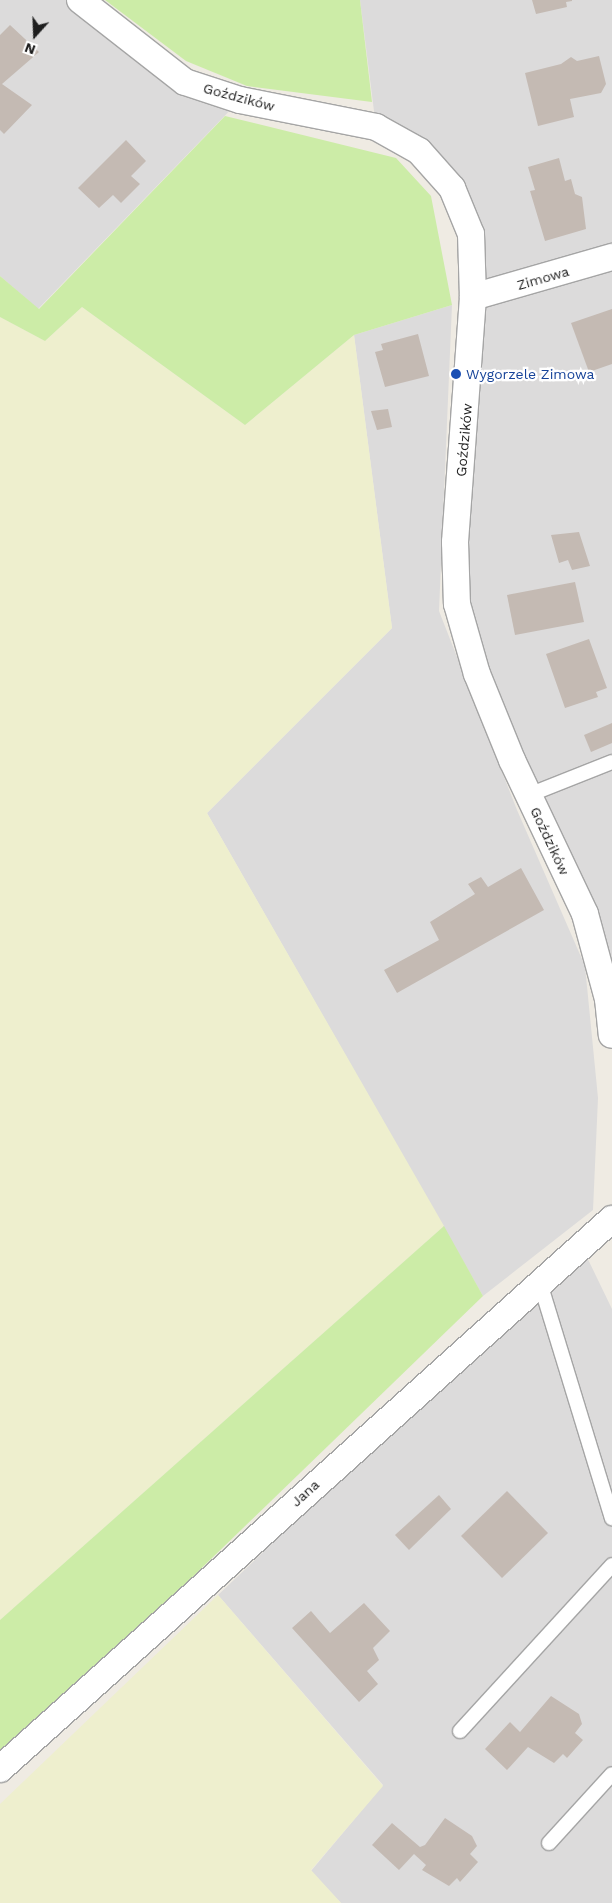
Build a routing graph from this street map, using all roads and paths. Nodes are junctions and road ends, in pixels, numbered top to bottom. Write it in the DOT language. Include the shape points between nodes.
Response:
graph roads {
  1 [pos="80,0"];
  2 [pos="612,257"];
  3 [pos="473,297"];
  4 [pos="612,762"];
  5 [pos="529,795"];
  6 [pos="612,1035"];
  7 [pos="612,1219"];
  8 [pos="540,1283"];
  9 [pos="612,1518"];
  10 [pos="612,1565"];
  11 [pos="460,1731"];
  12 [pos="0,1769"];
  13 [pos="612,1774"];
  14 [pos="549,1843"];
  1 -- 3 [label="street, Goździków" via="185,82 240,100 376,127 419,151 452,188 471,234"];
  2 -- 3 [label="street, Zimowa"];
  3 -- 5 [label="street, Goździków" via="455,542 457,604 478,674"];
  4 -- 5 [label="lane"];
  5 -- 6 [label="street, Goździków" via="585,914 608,999"];
  7 -- 8 [label="street, Jana"];
  8 -- 9 [label="lane"];
  8 -- 12 [label="street, Jana"];
  10 -- 11 [label="lane"];
  13 -- 14 [label="lane"];
}
